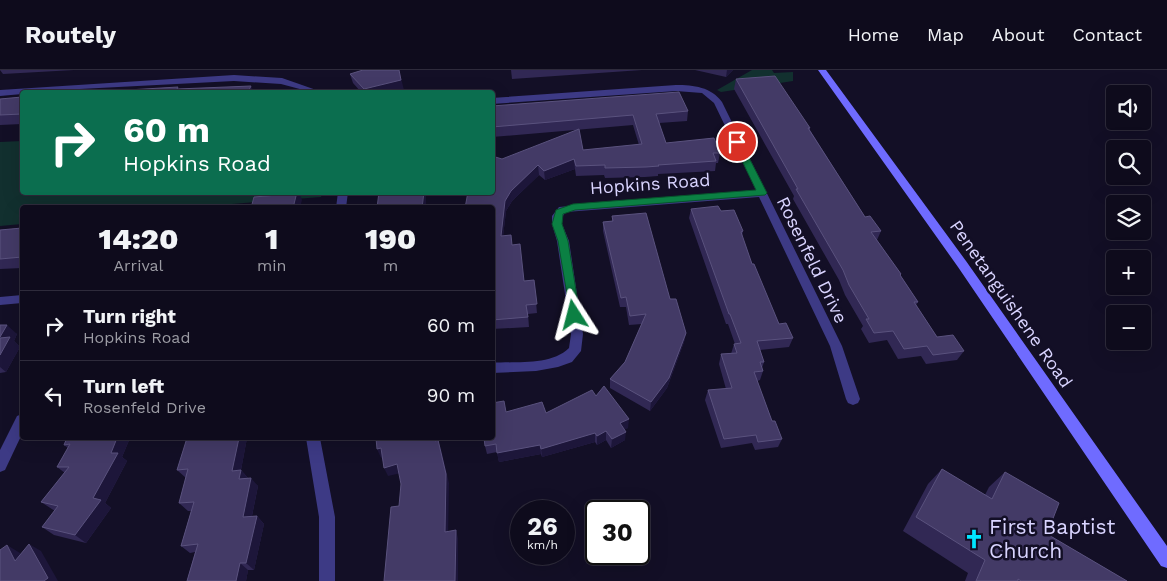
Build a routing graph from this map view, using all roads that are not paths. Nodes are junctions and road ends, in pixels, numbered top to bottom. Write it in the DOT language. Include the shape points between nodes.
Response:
graph roads {
  1 [pos="822,70"];
  2 [pos="47,90"];
  3 [pos="311,90"];
  4 [pos="20,92"];
  5 [pos="0,93"];
  6 [pos="495,101"];
  7 [pos="762,193"];
  8 [pos="20,299"];
  9 [pos="0,301"];
  10 [pos="495,368"];
  11 [pos="853,399"];
  12 [pos="20,424"];
  13 [pos="313,440"];
  14 [pos="0,465"];
  15 [pos="1167,560"];
  16 [pos="327,581"];
  1 -- 15 [label="main road, Penetanguishene Road" via="962,264"];
  2 -- 3 [label="street" via="234,78 282,82"];
  4 -- 5 [label="street"];
  6 -- 7 [label="street, Rosenfeld Drive" via="676,88 703,90 715,98"];
  7 -- 10 [label="street, Hopkins Road" via="563,209 557,216 557,224 563,241 577,344 572,354 562,360"];
  7 -- 11 [label="street, Rosenfeld Drive" via="836,346"];
  8 -- 9 [label="street"];
  12 -- 14 [label="street"];
  13 -- 16 [label="street" via="327,517"];
}
